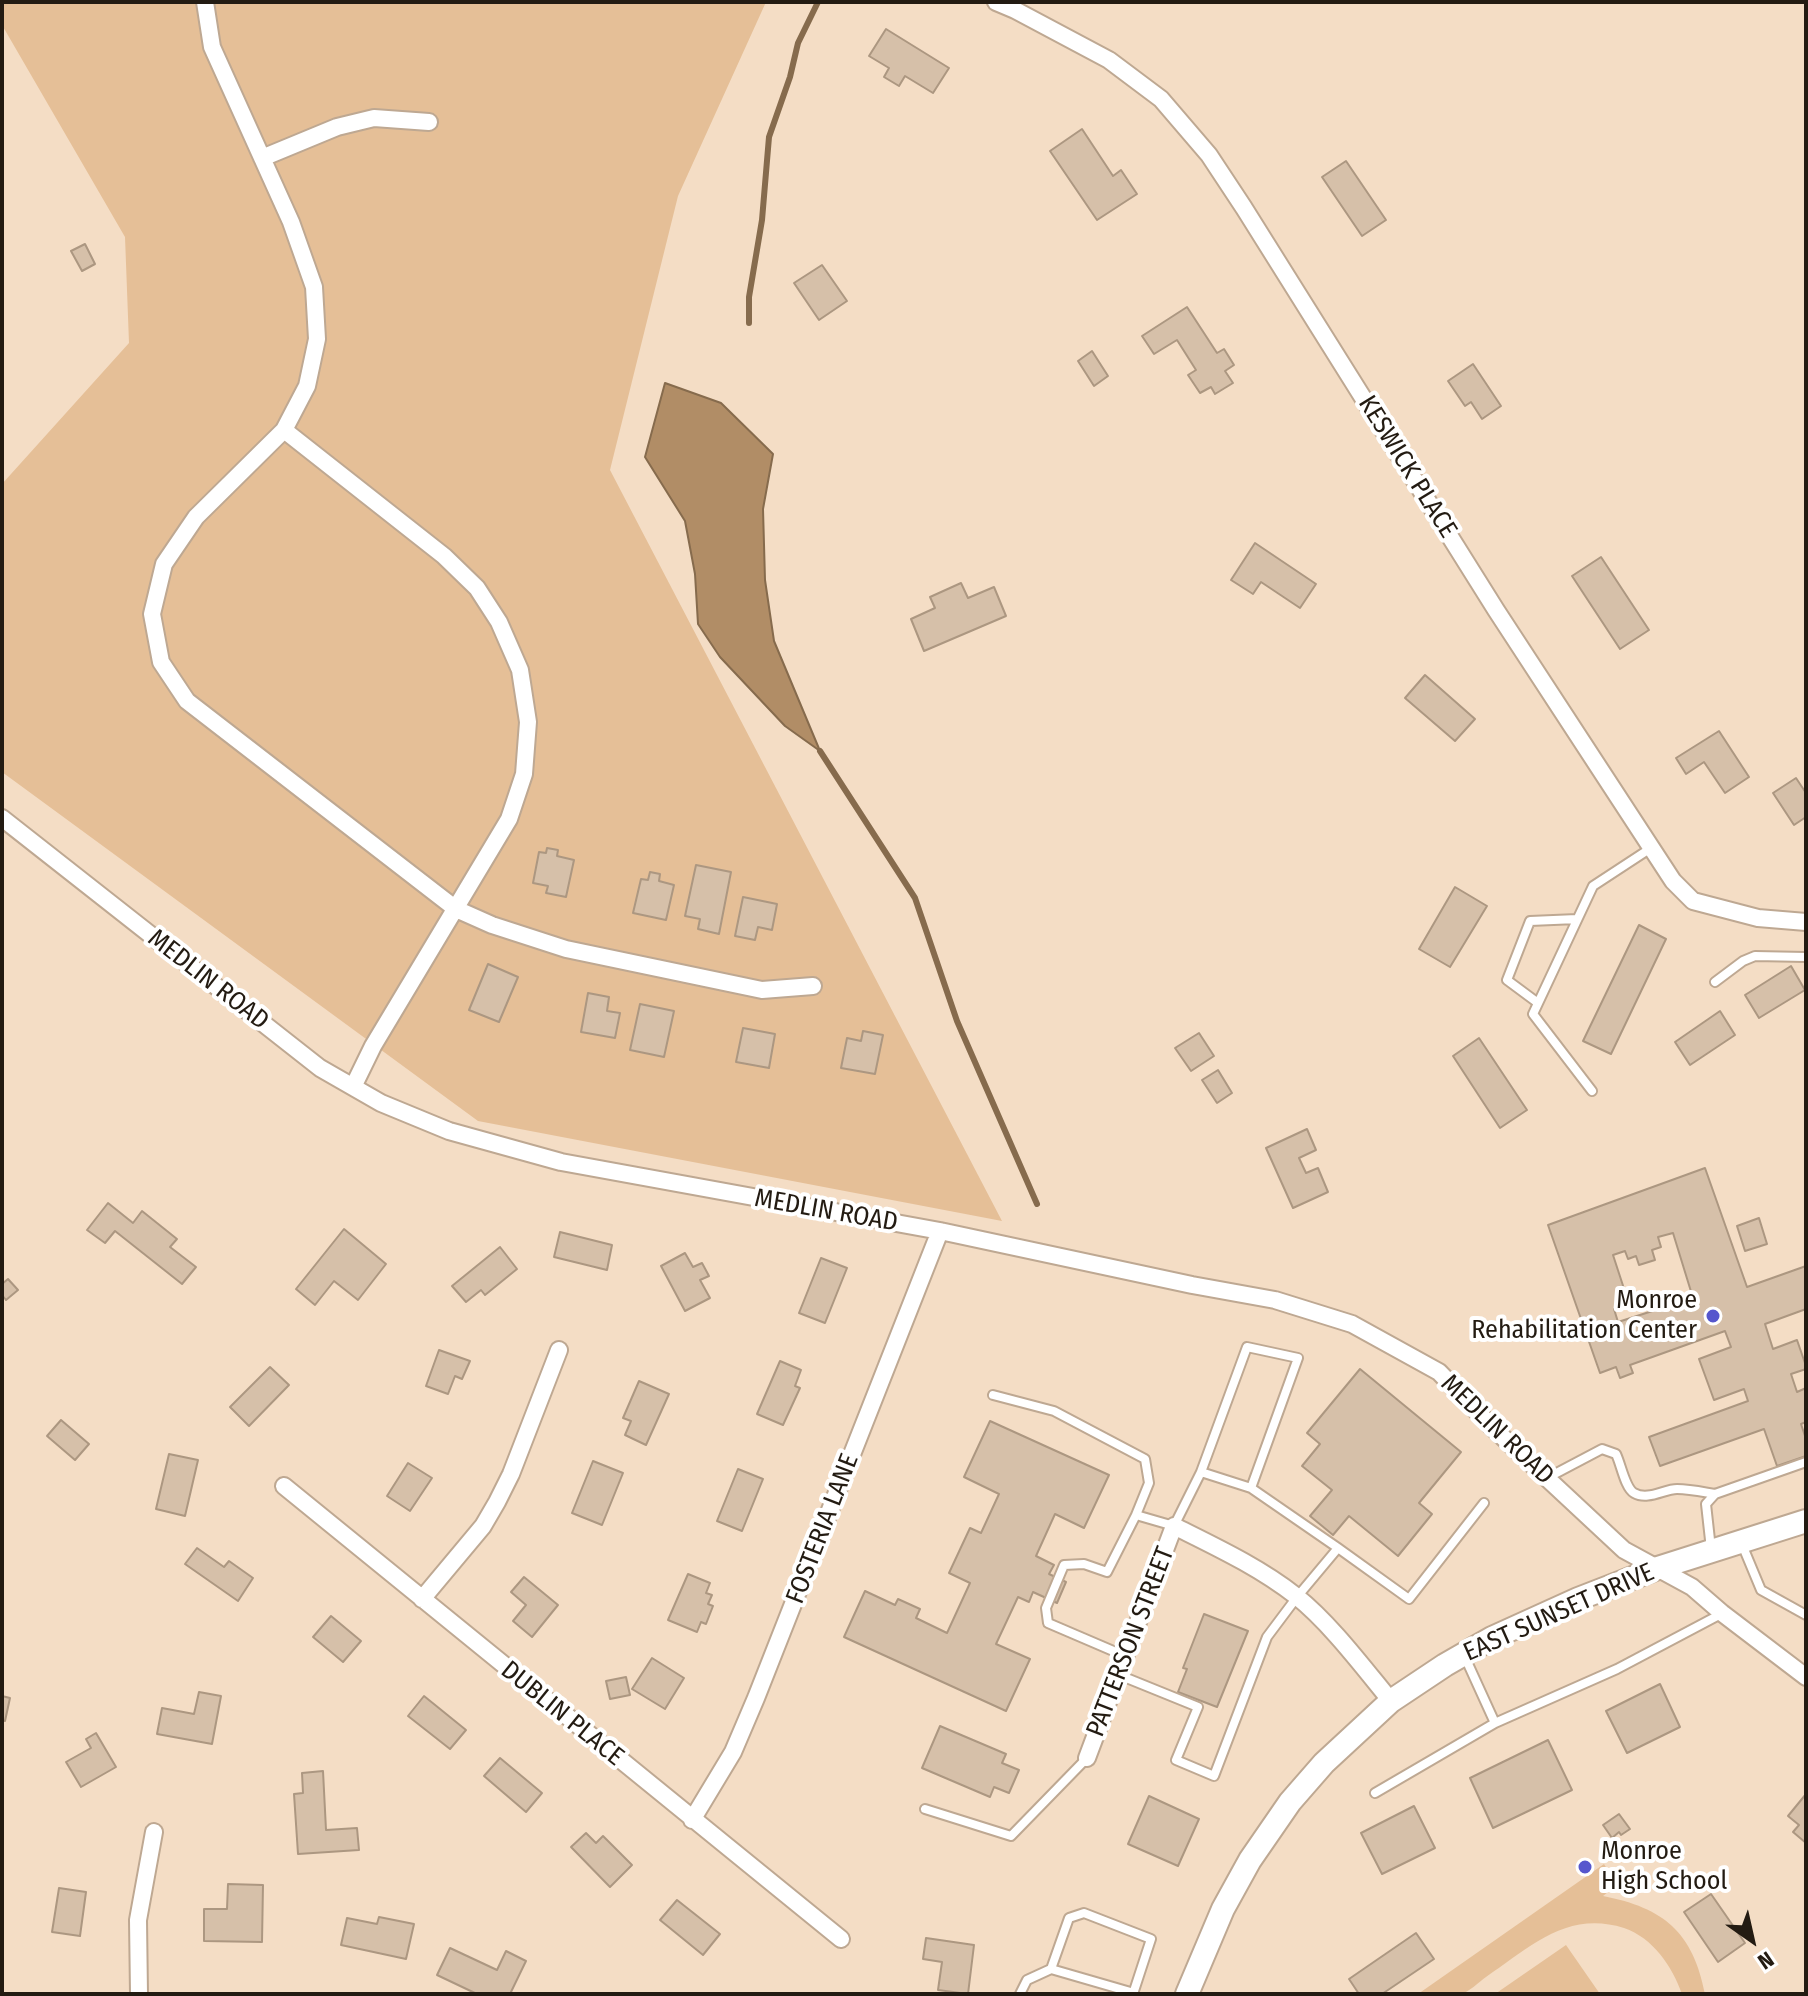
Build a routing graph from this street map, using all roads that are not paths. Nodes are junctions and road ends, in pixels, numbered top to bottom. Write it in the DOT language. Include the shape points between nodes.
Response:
graph roads {
  1 [pos="205,2"];
  2 [pos="996,2"];
  3 [pos="429,122"];
  4 [pos="262,158"];
  5 [pos="284,430"];
  6 [pos="2,818"];
  7 [pos="1651,848"];
  8 [pos="456,909"];
  9 [pos="1577,919"];
  10 [pos="1806,922"];
  11 [pos="1806,957"];
  12 [pos="1715,982"];
  13 [pos="813,986"];
  14 [pos="1538,1003"];
  15 [pos="353,1087"];
  16 [pos="1592,1091"];
  17 [pos="940,1231"];
  18 [pos="559,1350"];
  19 [pos="993,1395"];
  20 [pos="1806,1462"];
  21 [pos="1201,1472"];
  22 [pos="1547,1478"];
  23 [pos="284,1486"];
  24 [pos="1251,1488"];
  25 [pos="1715,1494"];
  26 [pos="1484,1503"];
  27 [pos="1136,1515"];
  28 [pos="1806,1521"];
  29 [pos="1174,1526"];
  30 [pos="1741,1542"];
  31 [pos="1338,1548"];
  32 [pos="1711,1551"];
  33 [pos="1658,1568"];
  34 [pos="1297,1597"];
  35 [pos="422,1599"];
  36 [pos="1722,1613"];
  37 [pos="1806,1615"];
  38 [pos="1463,1654"];
  39 [pos="1125,1656"];
  40 [pos="1118,1675"];
  41 [pos="1806,1677"];
  42 [pos="1391,1701"];
  43 [pos="1495,1723"];
  44 [pos="1087,1758"];
  45 [pos="1375,1793"];
  46 [pos="925,1809"];
  47 [pos="692,1820"];
  48 [pos="154,1832"];
  49 [pos="841,1939"];
  50 [pos="1051,1969"];
  51 [pos="139,1994"];
  52 [pos="1020,1994"];
  53 [pos="1133,1994"];
  54 [pos="1187,1994"];
  1 -- 4 [label="street" via="212,47"];
  2 -- 7 [label="street, KESWICK PLACE" via="1109,60 1161,99 1209,155"];
  3 -- 4 [label="street" via="374,118"];
  4 -- 5 [label="street" via="314,287 317,339 307,386"];
  5 -- 8 [label="street" via="477,588 520,670 528,722 524,774 509,819"];
  5 -- 8 [label="street" via="196,517 164,564 152,614 161,662 187,701"];
  6 -- 15 [label="street, MEDLIN ROAD" via="320,1068"];
  7 -- 9 [label="lane" via="1593,886"];
  7 -- 10 [label="street, KESWICK PLACE" via="1693,901 1758,918"];
  8 -- 13 [label="street" via="566,949 762,990"];
  8 -- 15 [label="street"];
  9 -- 14 [label="lane"];
  9 -- 14 [label="lane" via="1530,921 1507,980"];
  11 -- 12 [label="lane" via="1755,956"];
  14 -- 16 [label="lane" via="1533,1014"];
  15 -- 17 [label="street, MEDLIN ROAD" via="449,1131 561,1162"];
  17 -- 22 [label="street, MEDLIN ROAD" via="1275,1300 1352,1324 1439,1372"];
  17 -- 47 [label="street, FOSTERIA LANE" via="756,1698 733,1752"];
  18 -- 35 [label="street" via="497,1502"];
  19 -- 27 [label="lane" via="1054,1411 1145,1459 1149,1483"];
  20 -- 25 [label="lane"];
  21 -- 24 [label="lane"];
  21 -- 24 [label="lane" via="1247,1347 1298,1358"];
  21 -- 29 [label="lane"];
  22 -- 25 [label="lane" via="1602,1449 1616,1454 1634,1493 1647,1496 1675,1489"];
  22 -- 33 [label="street, MEDLIN ROAD" via="1624,1550"];
  23 -- 35 [label="street, DUBLIN PLACE"];
  24 -- 31 [label="lane"];
  25 -- 32 [label="lane" via="1706,1504"];
  26 -- 31 [label="lane" via="1409,1599"];
  27 -- 29 [label="lane"];
  27 -- 39 [label="lane" via="1107,1572 1084,1564 1064,1565 1046,1608 1048,1623"];
  28 -- 30 [label="street, EAST SUNSET DRIVE"];
  29 -- 34 [label="street" via="1242,1560"];
  29 -- 39 [label="street, PATTERSON STREET"];
  30 -- 32 [label="street, EAST SUNSET DRIVE"];
  30 -- 37 [label="lane" via="1761,1590"];
  31 -- 34 [label="lane"];
  32 -- 33 [label="street, EAST SUNSET DRIVE"];
  33 -- 36 [label="street, MEDLIN ROAD" via="1692,1587"];
  33 -- 38 [label="street, EAST SUNSET DRIVE"];
  34 -- 40 [label="lane" via="1267,1637 1214,1776 1176,1760 1198,1707"];
  34 -- 42 [label="street"];
  35 -- 47 [label="street, DUBLIN PLACE"];
  36 -- 41 [label="street, MEDLIN ROAD"];
  36 -- 43 [label="lane" via="1617,1669"];
  38 -- 42 [label="street, EAST SUNSET DRIVE"];
  38 -- 43 [label="lane"];
  39 -- 40 [label="street, PATTERSON STREET"];
  40 -- 44 [label="street, PATTERSON STREET"];
  42 -- 54 [label="street, EAST SUNSET DRIVE" via="1290,1802 1223,1909"];
  43 -- 45 [label="lane"];
  44 -- 46 [label="lane" via="1011,1836"];
  47 -- 49 [label="street, DUBLIN PLACE"];
  48 -- 51 [label="street" via="138,1920"];
  50 -- 52 [label="lane" via="1027,1980"];
  50 -- 53 [label="lane"];
  50 -- 53 [label="lane" via="1069,1918 1084,1913 1151,1939"];
}
